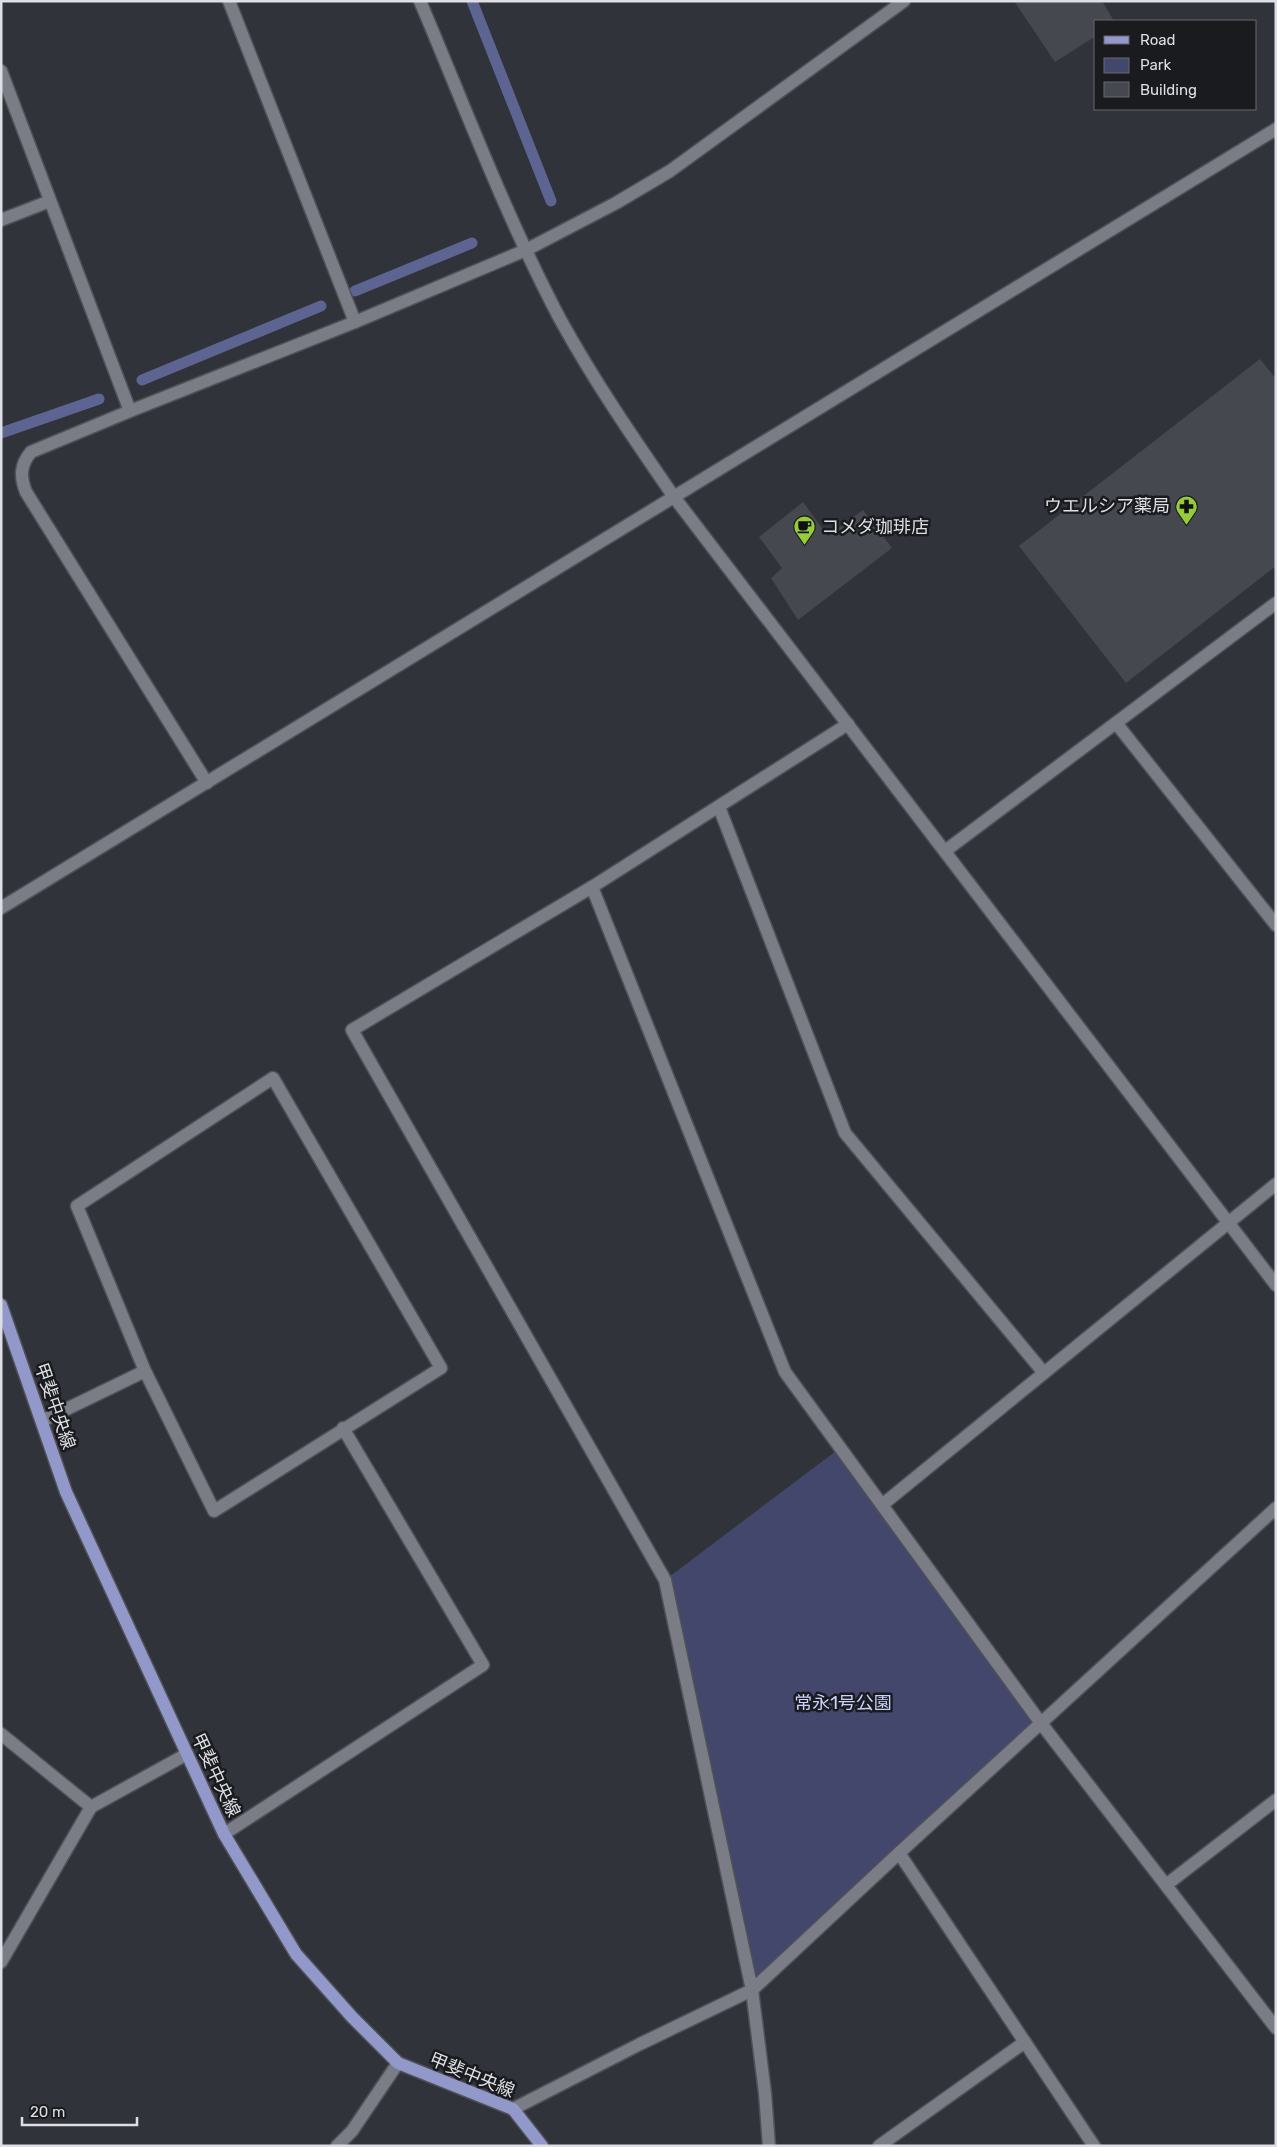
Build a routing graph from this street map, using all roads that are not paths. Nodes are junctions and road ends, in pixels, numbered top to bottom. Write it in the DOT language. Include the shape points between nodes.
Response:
graph roads {
  1 [pos="229,1"];
  2 [pos="420,1"];
  3 [pos="904,1"];
  4 [pos="1,71"];
  5 [pos="1276,129"];
  6 [pos="50,201"];
  7 [pos="1,220"];
  8 [pos="526,250"];
  9 [pos="355,322"];
  10 [pos="130,411"];
  11 [pos="674,497"];
  12 [pos="1276,603"];
  13 [pos="1116,722"];
  14 [pos="848,724"];
  15 [pos="207,782"];
  16 [pos="719,807"];
  17 [pos="945,851"];
  18 [pos="592,887"];
  19 [pos="1,908"];
  20 [pos="1276,925"];
  21 [pos="1276,1184"];
  22 [pos="1228,1222"];
  23 [pos="1276,1285"];
  24 [pos="1,1305"];
  25 [pos="145,1371"];
  26 [pos="1044,1373"];
  27 [pos="42,1422"];
  28 [pos="343,1428"];
  29 [pos="882,1505"];
  30 [pos="1276,1508"];
  31 [pos="1040,1722"];
  32 [pos="1,1734"];
  33 [pos="187,1754"];
  34 [pos="1276,1800"];
  35 [pos="91,1807"];
  36 [pos="224,1834"];
  37 [pos="899,1853"];
  38 [pos="1166,1886"];
  39 [pos="1,1962"];
  40 [pos="752,1990"];
  41 [pos="1276,2028"];
  42 [pos="1025,2042"];
  43 [pos="398,2063"];
  44 [pos="513,2109"];
  45 [pos="337,2146"];
  46 [pos="542,2146"];
  47 [pos="769,2146"];
  48 [pos="879,2146"];
  49 [pos="1094,2146"];
  1 -- 9 [label="street"];
  2 -- 8 [label="street"];
  3 -- 8 [label="street" via="670,172"];
  4 -- 6 [label="street"];
  5 -- 11 [label="street"];
  6 -- 7 [label="street"];
  6 -- 10 [label="street"];
  8 -- 9 [label="street"];
  8 -- 11 [label="street" via="592,374"];
  9 -- 10 [label="street"];
  10 -- 15 [label="street" via="31,452 24,459 22,482"];
  11 -- 14 [label="street"];
  11 -- 15 [label="street"];
  12 -- 13 [label="street"];
  13 -- 17 [label="street"];
  13 -- 20 [label="street"];
  14 -- 16 [label="street"];
  14 -- 17 [label="street"];
  15 -- 19 [label="street"];
  16 -- 18 [label="street"];
  16 -- 26 [label="street" via="845,1133"];
  17 -- 22 [label="street"];
  18 -- 29 [label="street" via="785,1372"];
  18 -- 40 [label="street" via="352,1030 665,1580"];
  21 -- 22 [label="street"];
  22 -- 23 [label="street"];
  22 -- 26 [label="street"];
  24 -- 27 [label="main road, 甲斐中央線"];
  25 -- 27 [label="street"];
  25 -- 28 [label="street" via="214,1511"];
  25 -- 28 [label="street" via="77,1206 273,1078 441,1368"];
  26 -- 29 [label="street"];
  27 -- 33 [label="main road, 甲斐中央線" via="66,1492"];
  28 -- 36 [label="street" via="482,1665"];
  29 -- 31 [label="street"];
  30 -- 31 [label="street"];
  31 -- 37 [label="street"];
  31 -- 38 [label="street"];
  32 -- 35 [label="street"];
  33 -- 35 [label="street"];
  33 -- 36 [label="main road, 甲斐中央線"];
  34 -- 38 [label="street"];
  35 -- 39 [label="street"];
  36 -- 43 [label="main road, 甲斐中央線" via="296,1954"];
  37 -- 40 [label="street"];
  37 -- 42 [label="street"];
  38 -- 41 [label="street"];
  40 -- 44 [label="street"];
  40 -- 47 [label="street" via="766,2093"];
  42 -- 48 [label="street"];
  42 -- 49 [label="street"];
  43 -- 44 [label="main road, 甲斐中央線"];
  43 -- 45 [label="street" via="352,2131"];
  44 -- 46 [label="main road, 甲斐中央線"];
}
